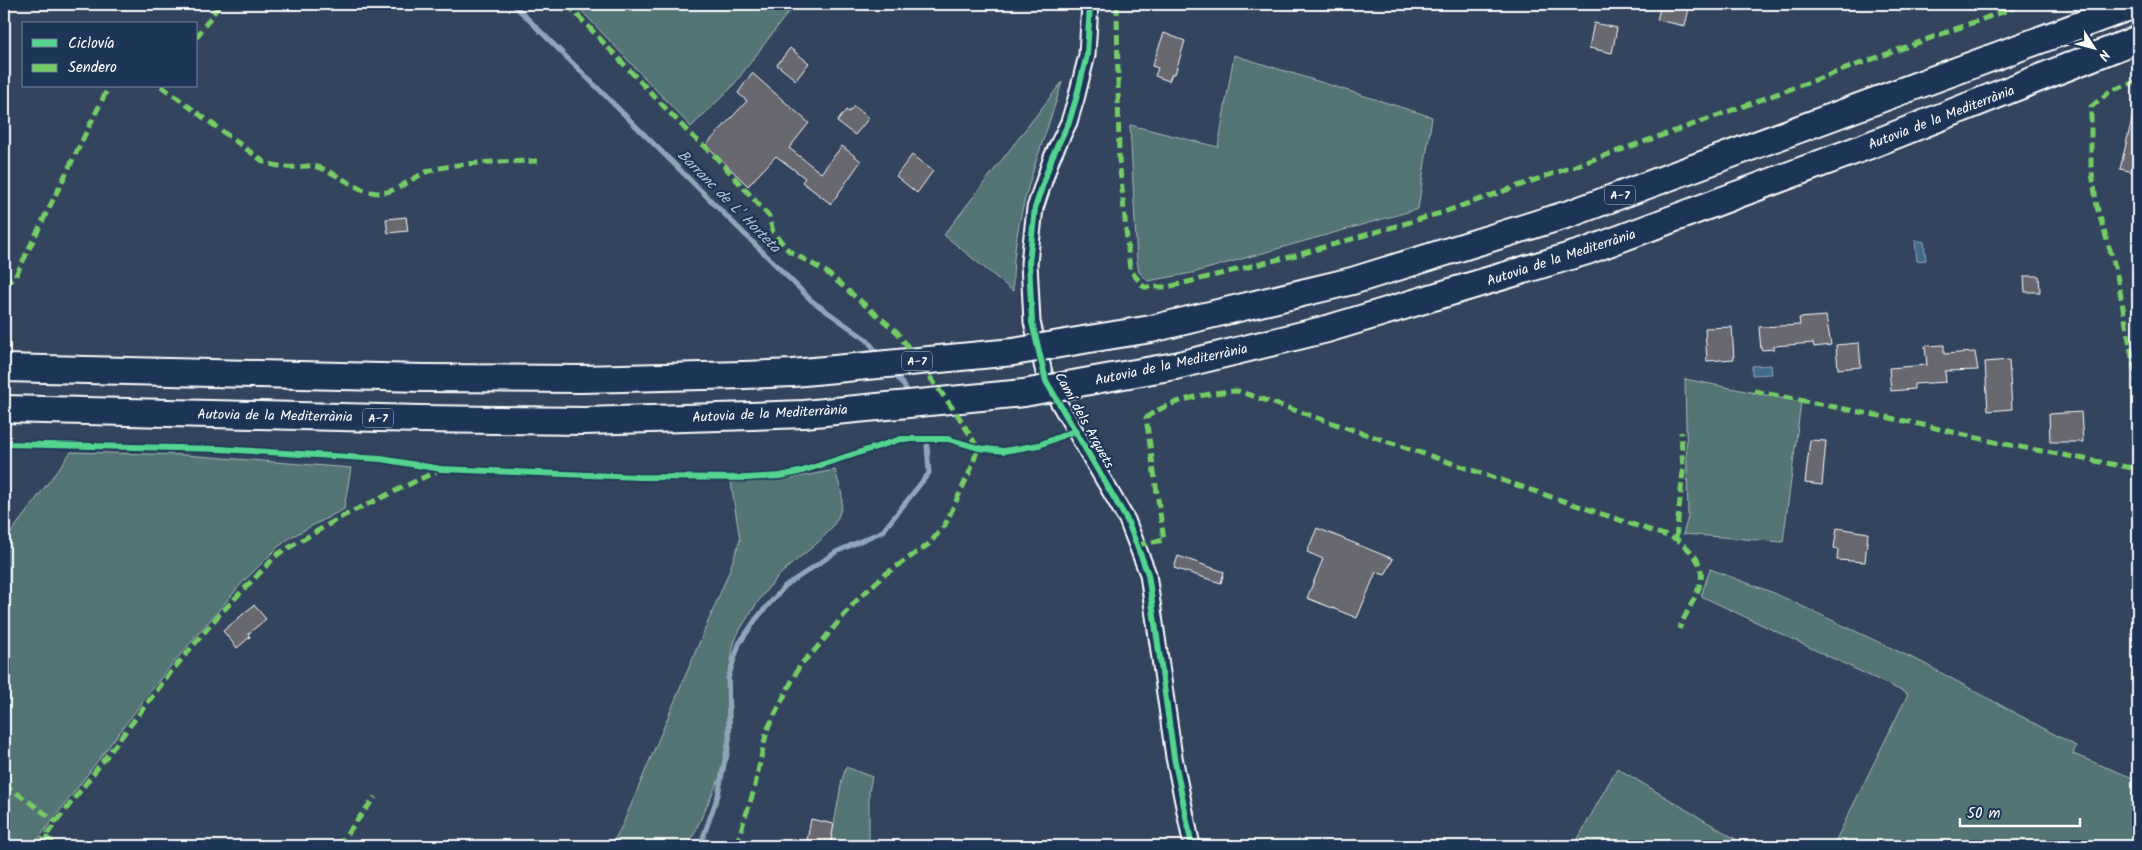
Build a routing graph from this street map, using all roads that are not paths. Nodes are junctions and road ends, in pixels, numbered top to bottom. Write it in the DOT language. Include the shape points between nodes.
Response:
graph roads {
  1 [pos="1090,4"];
  2 [pos="2137,4"];
  3 [pos="2138,39"];
  4 [pos="4,368"];
  5 [pos="4,408"];
  6 [pos="1192,846"];
  1 -- 6 [label="street, Camí dels Arquets" via="1087,55 1076,99 1035,208 1029,263 1032,322 1046,381 1127,520 1148,574 1174,757"];
  2 -- 4 [label="highway, A-7, bridge" via="1572,213 1352,280 1151,329 1003,353 744,375 423,378"];
  3 -- 5 [label="highway, Autovia de la Mediterrània / A-7, bridge" via="1870,145 1587,251 1327,329 1175,366 1024,393 804,414 584,421"];
}
